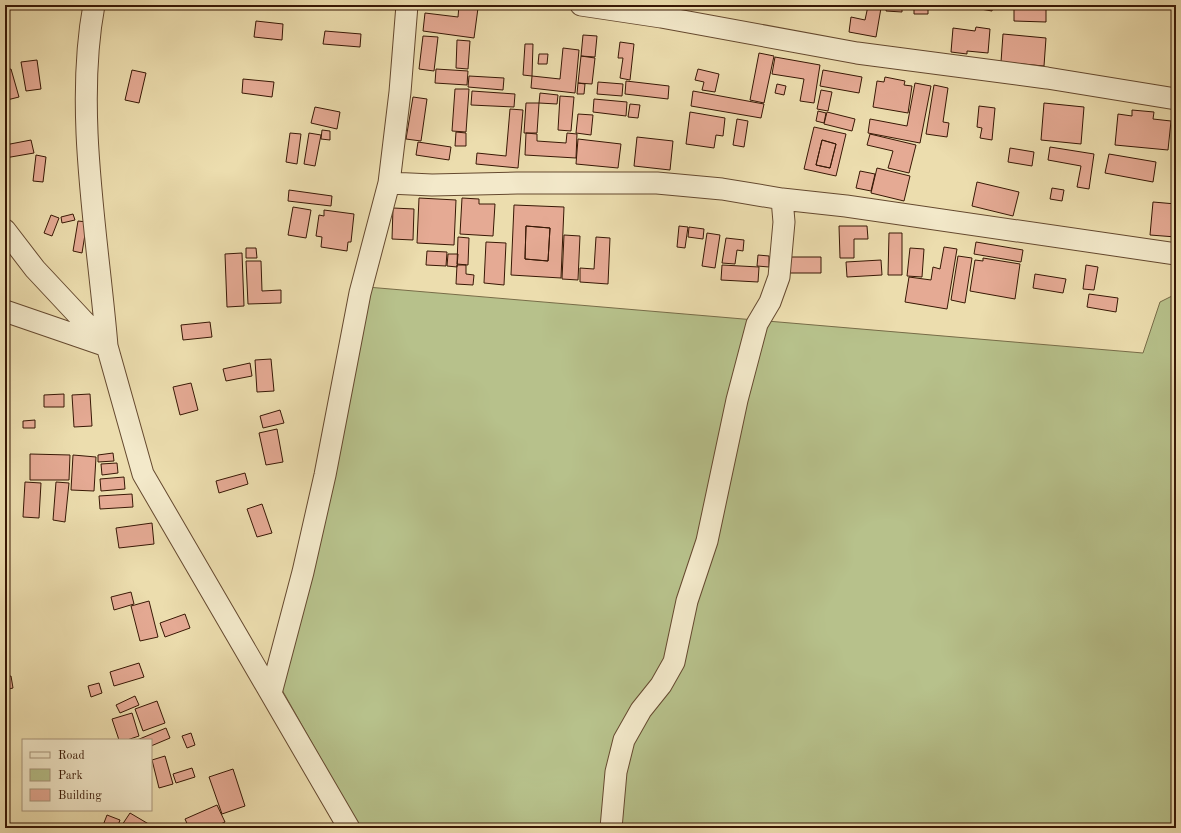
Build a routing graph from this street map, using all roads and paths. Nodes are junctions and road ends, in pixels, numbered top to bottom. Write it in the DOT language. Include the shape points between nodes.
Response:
graph roads {
  1 [pos="94,5"];
  2 [pos="407,5"];
  3 [pos="581,5"];
  4 [pos="1176,99"];
  5 [pos="389,183"];
  6 [pos="782,199"];
  7 [pos="5,230"];
  8 [pos="1176,254"];
  9 [pos="5,311"];
  10 [pos="107,346"];
  11 [pos="271,693"];
  12 [pos="348,828"];
  13 [pos="611,828"];
  1 -- 10 [label="street" via="89,36 87,126"];
  2 -- 5 [label="street"];
  3 -- 4 [label="street" via="661,17 857,54 1047,78"];
  5 -- 6 [label="street" via="657,183 722,188"];
  5 -- 11 [label="street" via="360,293 318,505"];
  6 -- 8 [label="street"];
  6 -- 13 [label="street" via="784,222 779,277 770,302 757,324 737,400 707,541 687,601 674,662 624,740 616,772"];
  7 -- 10 [label="street" via="35,269"];
  9 -- 10 [label="street"];
  10 -- 11 [label="street" via="143,474"];
  11 -- 12 [label="street"];
}
